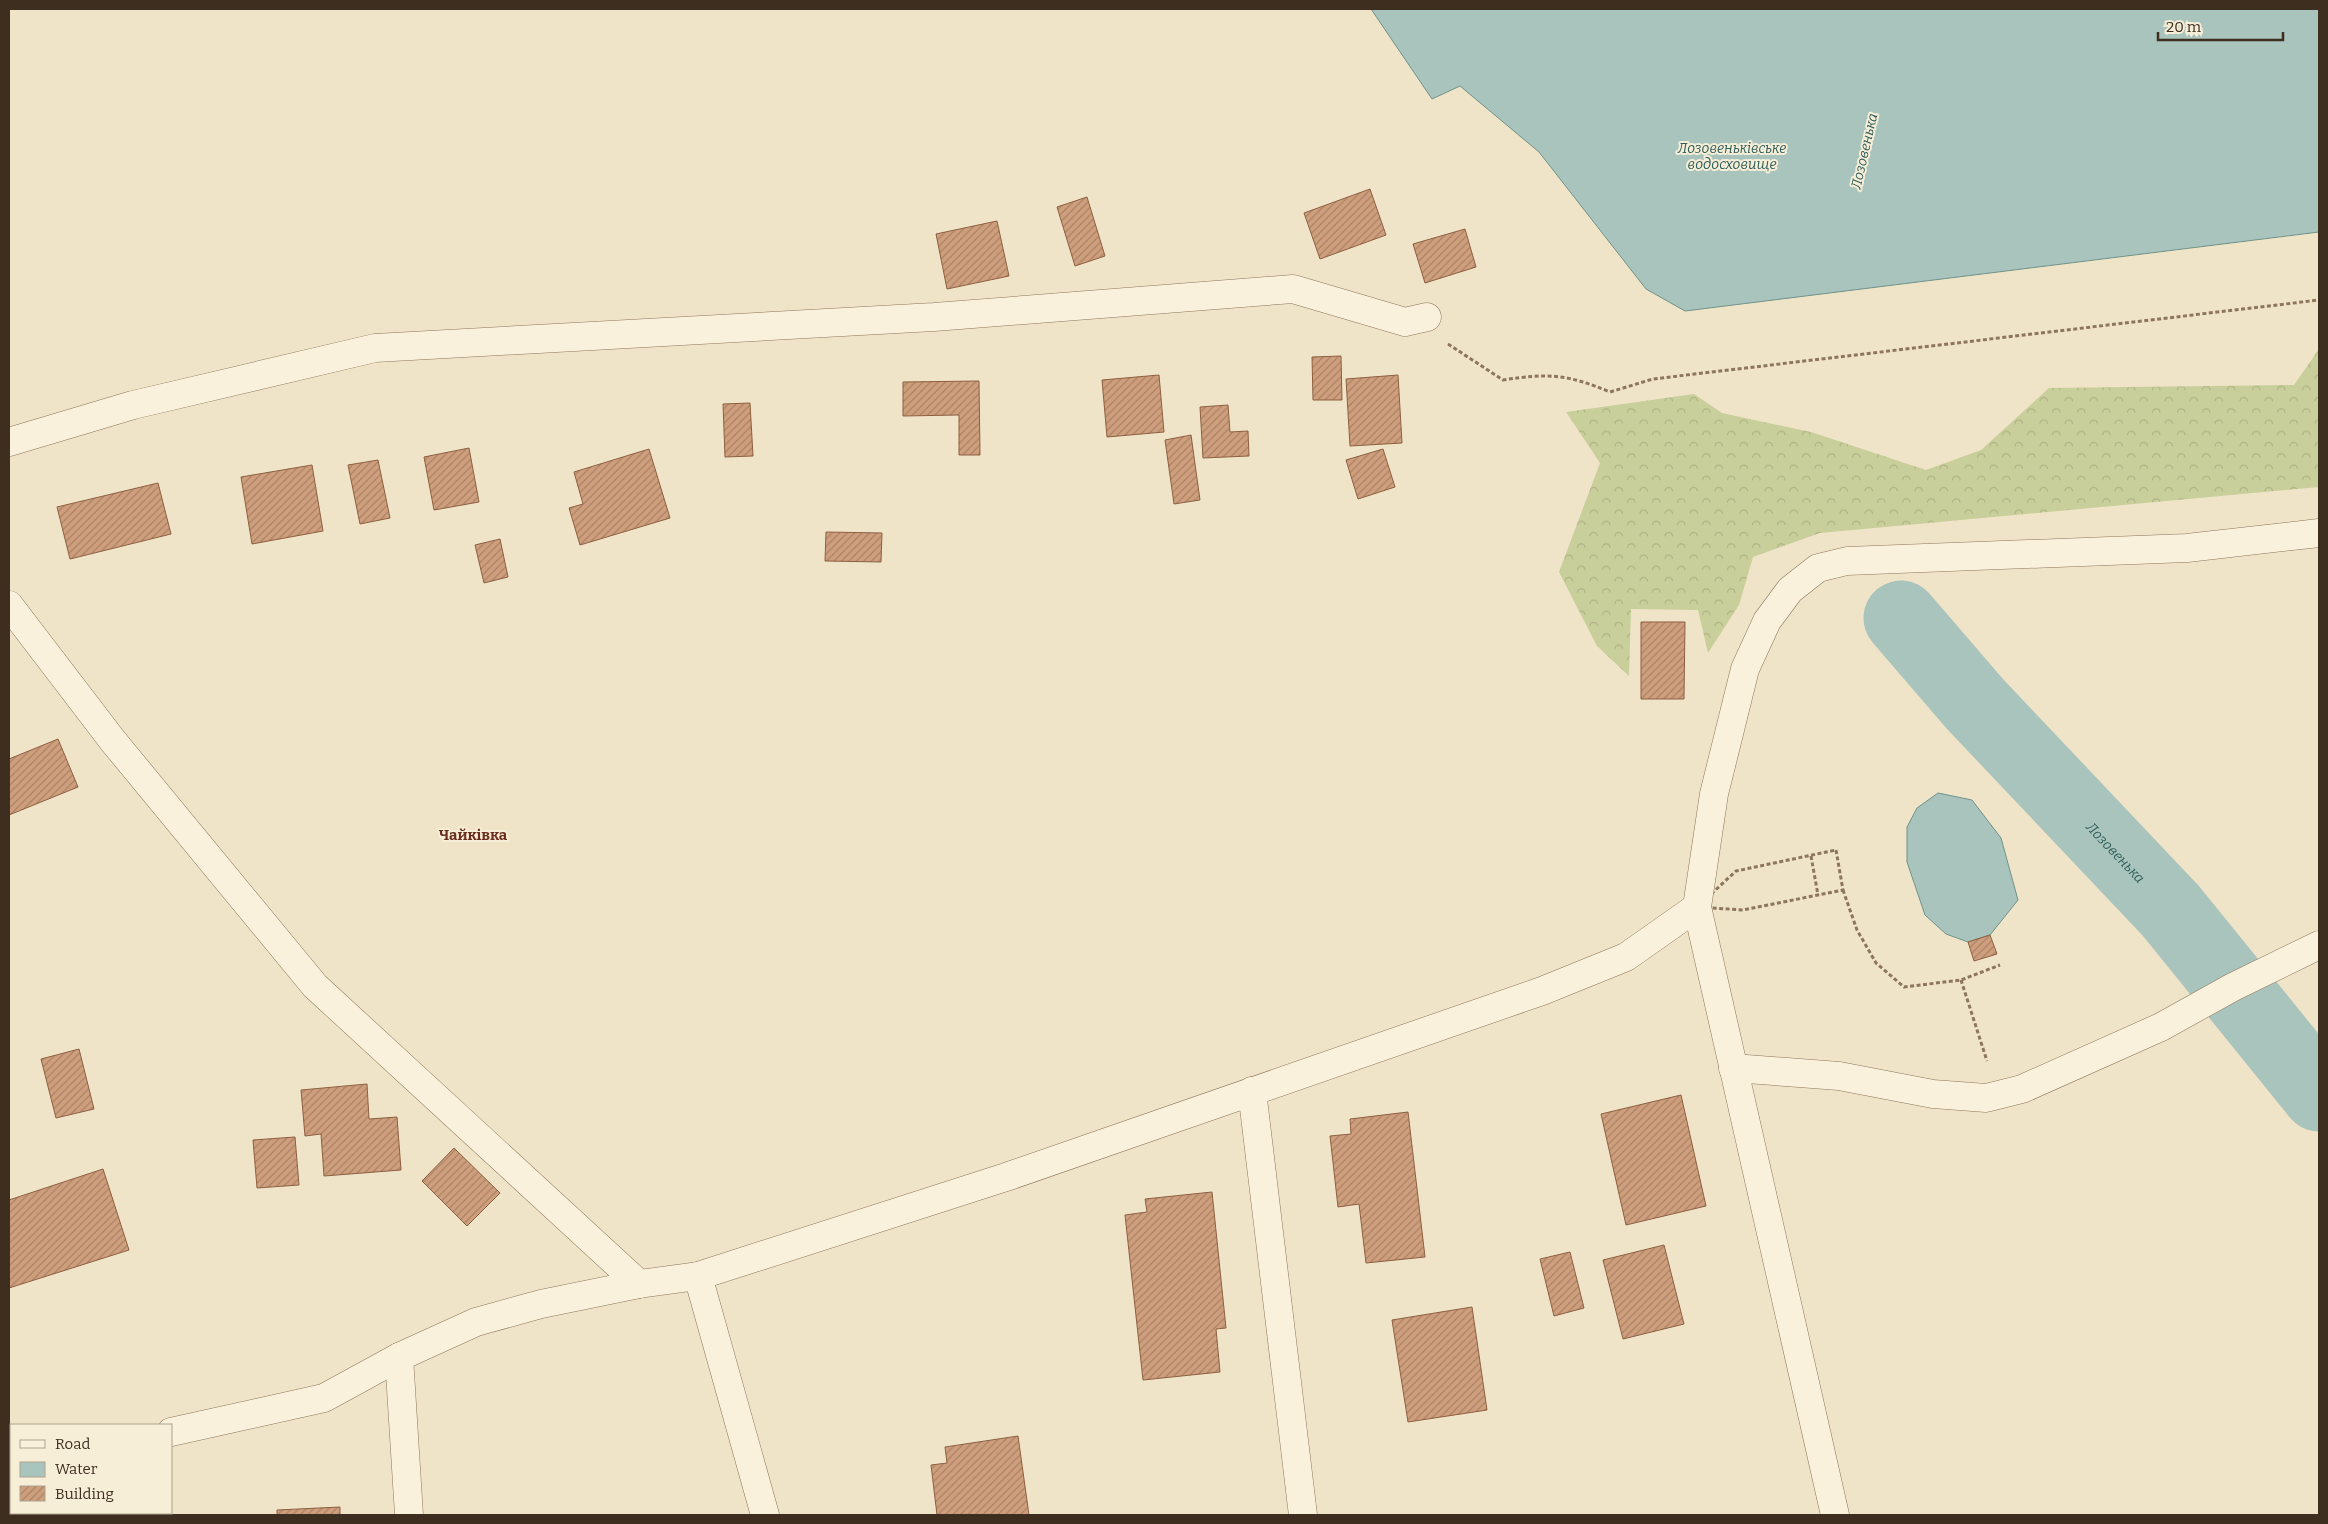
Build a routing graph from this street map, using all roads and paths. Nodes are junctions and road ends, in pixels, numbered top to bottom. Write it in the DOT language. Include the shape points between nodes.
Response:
graph roads {
  1 [pos="2319,300"];
  2 [pos="1416,319"];
  3 [pos="9,442"];
  4 [pos="2319,534"];
  5 [pos="9,605"];
  6 [pos="1811,856"];
  7 [pos="1843,890"];
  8 [pos="1818,896"];
  9 [pos="1697,907"];
  10 [pos="2319,945"];
  11 [pos="2000,965"];
  12 [pos="1961,980"];
  13 [pos="1734,1068"];
  14 [pos="1252,1091"];
  15 [pos="1999,1095"];
  16 [pos="698,1276"];
  17 [pos="639,1284"];
  18 [pos="399,1356"];
  19 [pos="172,1432"];
  20 [pos="409,1515"];
  21 [pos="765,1515"];
  22 [pos="1303,1515"];
  23 [pos="1835,1515"];
  1 -- 2 [label="path" via="1653,379 1610,392 1579,379 1538,374 1503,380"];
  2 -- 3 [label="street" via="1293,289 934,317 375,348 133,405"];
  4 -- 9 [label="street" via="2187,548 1848,561 1818,568 1790,590 1767,621 1745,669 1714,794"];
  5 -- 17 [label="street" via="113,741 315,986"];
  6 -- 7 [label="path" via="1836,850"];
  6 -- 8 [label="path"];
  6 -- 9 [label="path" via="1736,871"];
  7 -- 8 [label="path"];
  7 -- 12 [label="path" via="1857,930 1876,963 1904,988"];
  8 -- 9 [label="path" via="1743,910"];
  9 -- 13 [label="street"];
  9 -- 14 [label="street" via="1626,958 1542,991"];
  10 -- 15 [label="street" via="2161,1026 2022,1089"];
  11 -- 12 [label="path"];
  12 -- 15 [label="path"];
  13 -- 15 [label="street" via="1840,1076 1934,1094 1986,1098"];
  13 -- 23 [label="street"];
  14 -- 16 [label="street" via="1006,1177"];
  14 -- 22 [label="street"];
  16 -- 17 [label="street"];
  16 -- 21 [label="street"];
  17 -- 18 [label="street" via="541,1304 476,1322"];
  18 -- 19 [label="street" via="324,1398"];
  18 -- 20 [label="street"];
}
